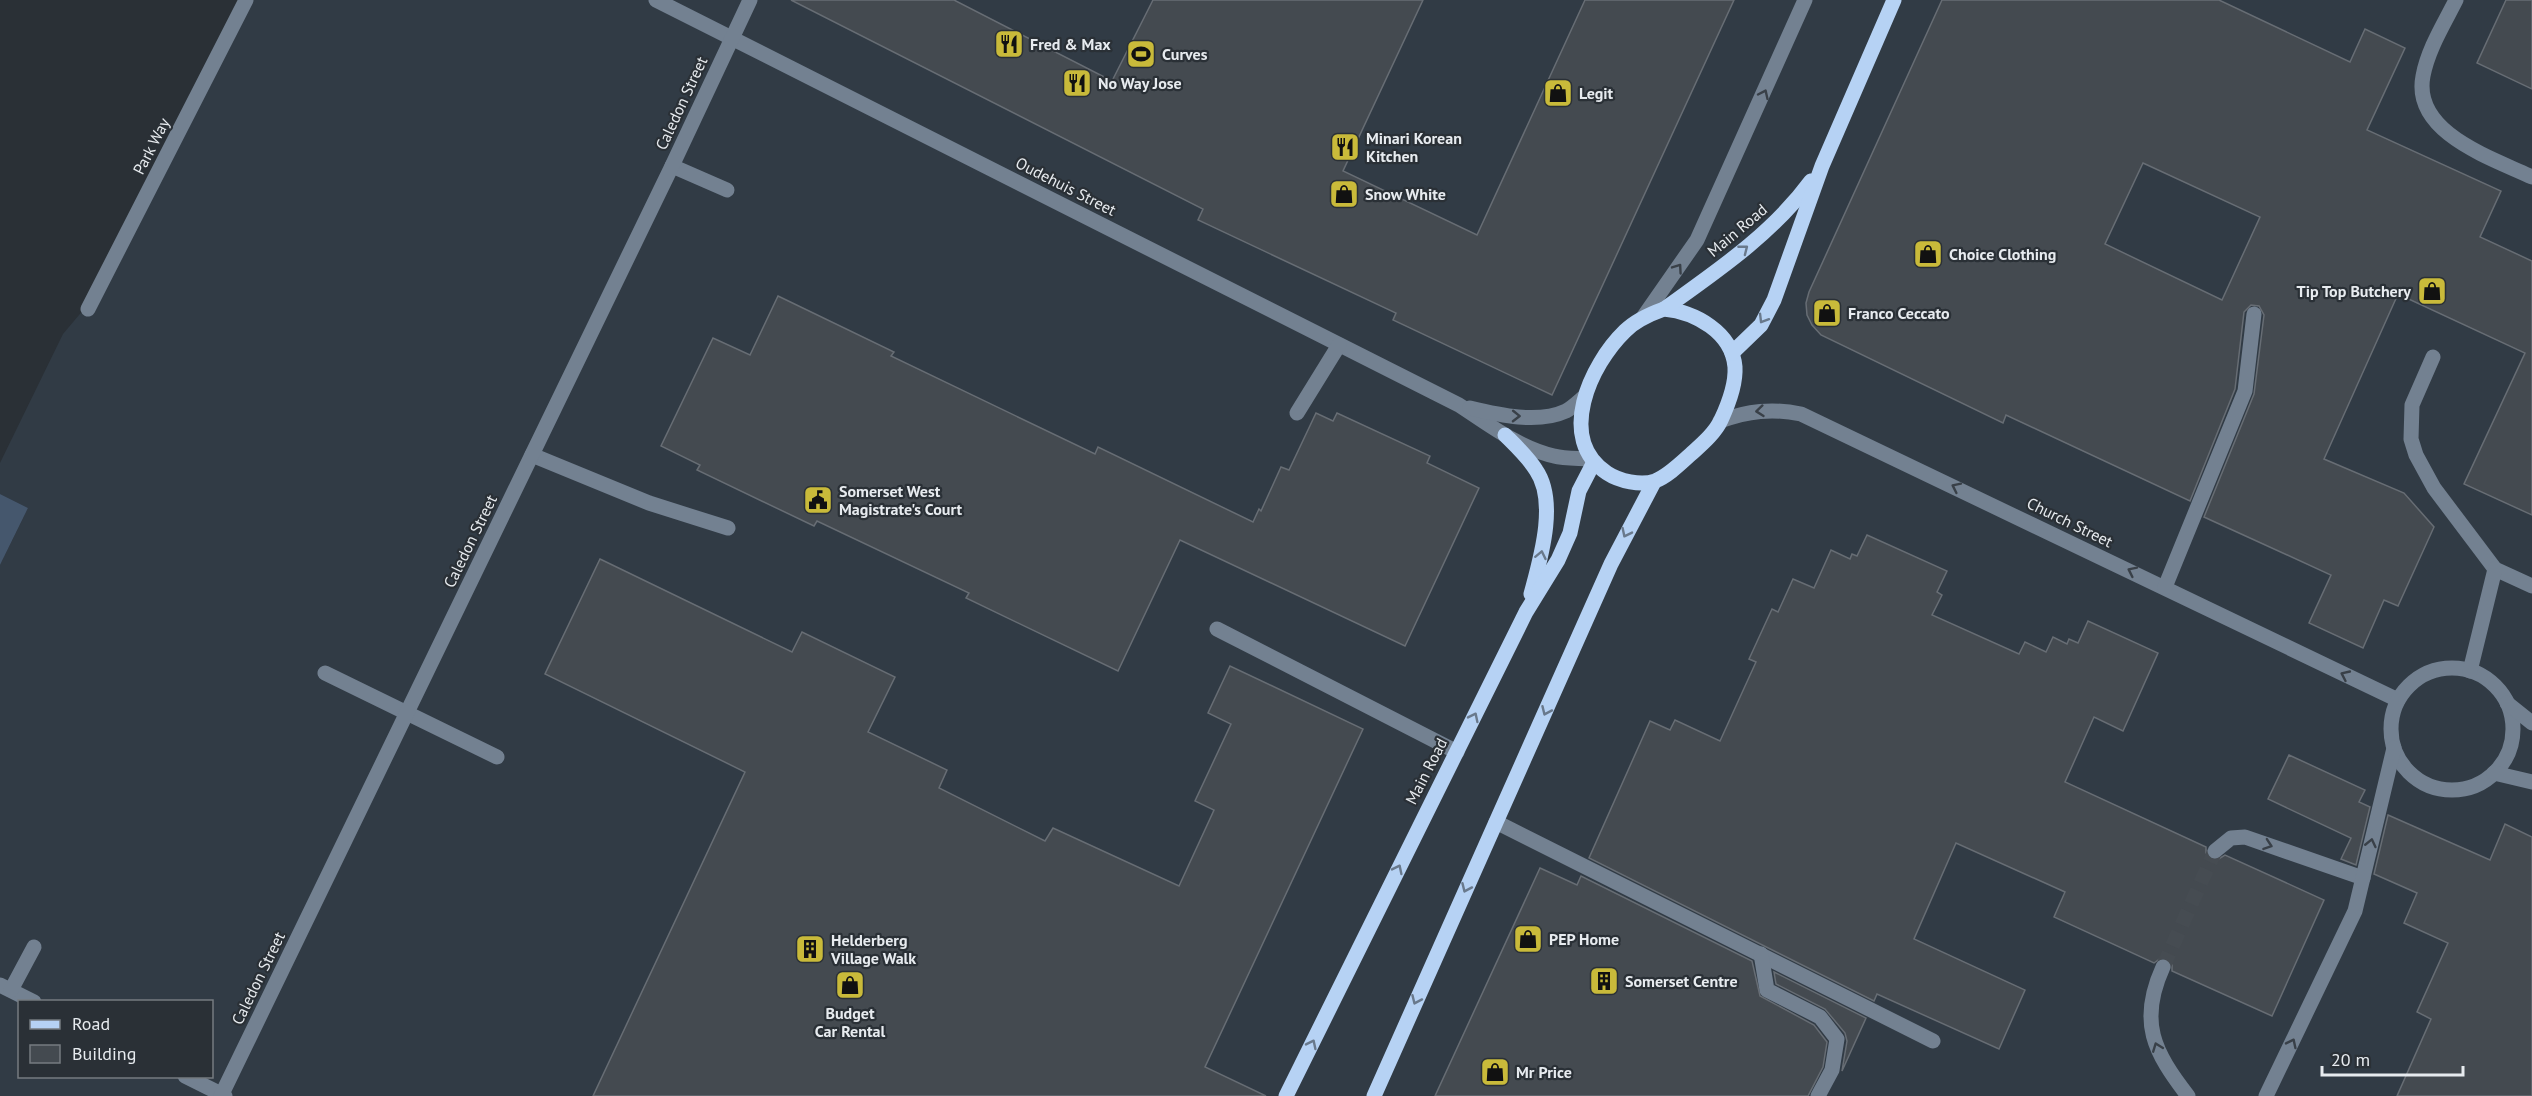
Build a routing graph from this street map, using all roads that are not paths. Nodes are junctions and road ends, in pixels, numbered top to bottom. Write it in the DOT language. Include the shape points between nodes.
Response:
graph roads {
  1 [pos="246,0"];
  2 [pos="656,0"];
  3 [pos="750,0"];
  4 [pos="1805,0"];
  5 [pos="1894,0"];
  6 [pos="2456,0"];
  7 [pos="732,38"];
  8 [pos="672,166"];
  9 [pos="1822,166"];
  10 [pos="2532,177"];
  11 [pos="727,190"];
  12 [pos="88,309"];
  13 [pos="1664,309"];
  14 [pos="2253,314"];
  15 [pos="1644,316"];
  16 [pos="1340,345"];
  17 [pos="1732,352"];
  18 [pos="2433,357"];
  19 [pos="1585,396"];
  20 [pos="1459,405"];
  21 [pos="1297,413"];
  22 [pos="1720,421"];
  23 [pos="1505,435"];
  24 [pos="532,455"];
  25 [pos="1592,460"];
  26 [pos="1654,482"];
  27 [pos="728,528"];
  28 [pos="2495,569"];
  29 [pos="2532,586"];
  30 [pos="2165,587"];
  31 [pos="1526,612"];
  32 [pos="1217,629"];
  33 [pos="2470,671"];
  34 [pos="325,673"];
  35 [pos="2398,700"];
  36 [pos="2507,703"];
  37 [pos="406,713"];
  38 [pos="2532,723"];
  39 [pos="2394,748"];
  40 [pos="1456,752"];
  41 [pos="497,757"];
  42 [pos="2494,773"];
  43 [pos="2532,782"];
  44 [pos="1496,822"];
  45 [pos="2215,850"];
  46 [pos="2362,878"];
  47 [pos="34,947"];
  48 [pos="1761,954"];
  49 [pos="2163,967"];
  50 [pos="6,988"];
  51 [pos="30,1000"];
  52 [pos="1934,1041"];
  53 [pos="187,1078"];
  54 [pos="222,1096"];
  55 [pos="1286,1096"];
  56 [pos="1374,1096"];
  57 [pos="1818,1096"];
  58 [pos="2188,1096"];
  59 [pos="2266,1096"];
  1 -- 12 [label="street, Park Way"];
  2 -- 7 [label="street, Oudehuis Street"];
  3 -- 7 [label="street, Caledon Street"];
  15 -- 4 [label="street, one-way" via="1697,240"];
  5 -- 9 [label="main road, Main Road"];
  6 -- 10 [label="street" via="2423,76 2422,95 2428,112 2464,145"];
  7 -- 8 [label="street, Caledon Street"];
  7 -- 16 [label="street, Oudehuis Street"];
  8 -- 11 [label="street"];
  8 -- 24 [label="street, Caledon Street"];
  13 -- 9 [label="main road, Main Road, one-way" via="1774,225"];
  9 -- 17 [label="main road, Main Road, one-way" via="1774,300 1761,325"];
  13 -- 15 [label="main road"];
  13 -- 17 [label="main road" via="1678,310 1704,321"];
  14 -- 30 [label="street" via="2246,391"];
  15 -- 19 [label="main road" via="1612,345"];
  16 -- 20 [label="street, Oudehuis Street"];
  16 -- 21 [label="street"];
  17 -- 22 [label="main road" via="1733,382"];
  18 -- 28 [label="street" via="2412,405 2411,439 2434,488"];
  20 -- 19 [label="street, Oudehuis Street, one-way" via="1499,416 1543,417 1566,411"];
  19 -- 25 [label="main road" via="1581,429"];
  20 -- 23 [label="street, Oudehuis Street"];
  22 -- 26 [label="main road" via="1679,466"];
  30 -- 22 [label="street, Church Street, one-way" via="1802,414 1759,410"];
  23 -- 25 [label="street, Oudehuis Street" via="1557,457"];
  31 -- 23 [label="main road, one-way" via="1542,551 1546,503 1538,472"];
  24 -- 27 [label="street" via="649,503"];
  24 -- 37 [label="street, Caledon Street"];
  25 -- 26 [label="main road" via="1612,476 1630,482"];
  25 -- 31 [label="main road, Main Road" via="1566,542"];
  26 -- 44 [label="main road, one-way" via="1611,564"];
  28 -- 29 [label="street"];
  28 -- 33 [label="street"];
  35 -- 30 [label="street, Church Street, one-way"];
  40 -- 31 [label="main road, Main Road, one-way"];
  32 -- 40 [label="street"];
  33 -- 35 [label="street" via="2435,670 2413,681"];
  33 -- 36 [label="street" via="2492,684"];
  34 -- 37 [label="street"];
  35 -- 39 [label="street" via="2391,724"];
  36 -- 38 [label="street"];
  36 -- 42 [label="street" via="2512,741"];
  37 -- 41 [label="street"];
  37 -- 54 [label="street, Caledon Street"];
  39 -- 42 [label="street" via="2410,774 2437,789 2474,786"];
  46 -- 39 [label="street, one-way"];
  55 -- 40 [label="main road, Main Road, one-way"];
  42 -- 43 [label="street"];
  44 -- 48 [label="street"];
  44 -- 56 [label="main road, one-way"];
  45 -- 46 [label="street, one-way" via="2231,838 2245,837"];
  59 -- 46 [label="street, one-way" via="2355,911"];
  47 -- 50 [label="street"];
  48 -- 52 [label="street"];
  48 -- 57 [label="street" via="1767,990 1820,1017 1837,1038 1832,1070"];
  58 -- 49 [label="street, one-way" via="2162,1059 2152,1031 2151,1002"];
  50 -- 51 [label="street"];
  53 -- 54 [label="street"];
}
